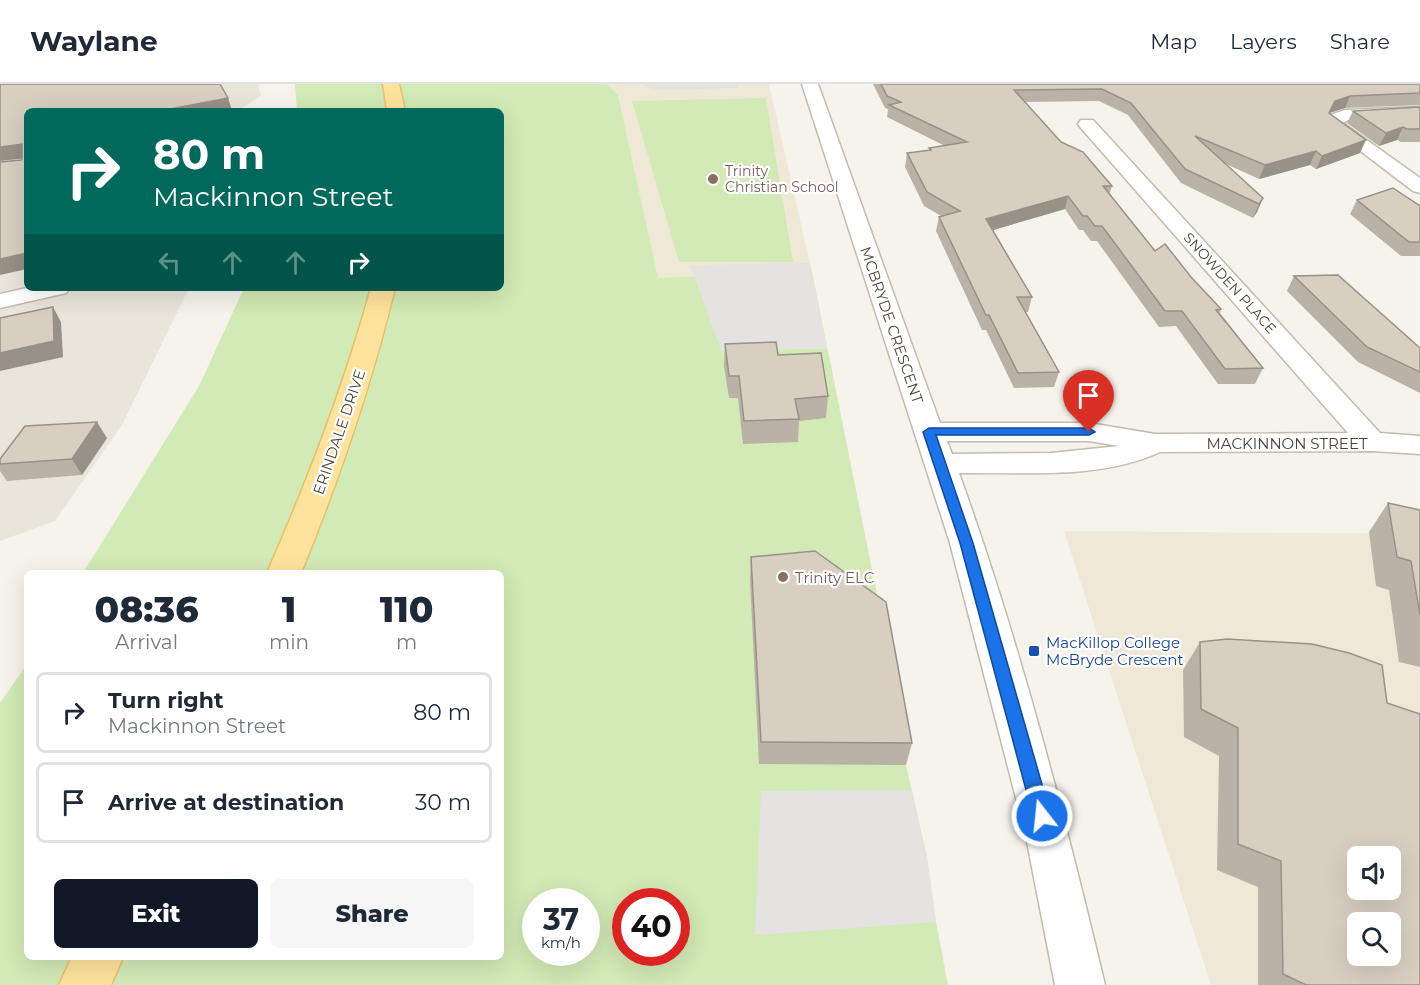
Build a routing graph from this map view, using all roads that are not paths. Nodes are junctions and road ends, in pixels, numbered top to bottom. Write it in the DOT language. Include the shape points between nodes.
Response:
graph roads {
  1 [pos="391,84"];
  2 [pos="810,84"];
  3 [pos="395,108"];
  4 [pos="1420,112"];
  5 [pos="1087,124"];
  6 [pos="1420,187"];
  7 [pos="45,291"];
  8 [pos="382,291"];
  9 [pos="0,301"];
  10 [pos="929,432"];
  11 [pos="1372,442"];
  12 [pos="1155,443"];
  13 [pos="1420,445"];
  14 [pos="940,465"];
  15 [pos="285,570"];
  16 [pos="97,960"];
  17 [pos="84,985"];
  18 [pos="1080,985"];
  1 -- 3 [label="main road"];
  2 -- 10 [label="street, MCBRYDE CRESCENT"];
  4 -- 6 [label="street" via="1345,115 1336,118 1334,124"];
  5 -- 11 [label="street, SNOWDEN PLACE"];
  7 -- 9 [label="street"];
  8 -- 15 [label="main road, ERINDALE DRIVE" via="347,412"];
  10 -- 12 [label="street, MACKINNON STREET" via="1089,432"];
  10 -- 14 [label="street, MCBRYDE CRESCENT"];
  11 -- 12 [label="street, MACKINNON STREET"];
  11 -- 13 [label="street, MACKINNON STREET"];
  12 -- 14 [label="street, MACKINNON STREET" via="1147,449 1110,458"];
  14 -- 18 [label="street, MCBRYDE CRESCENT" via="967,543 1048,837"];
  16 -- 17 [label="main road"];
}
